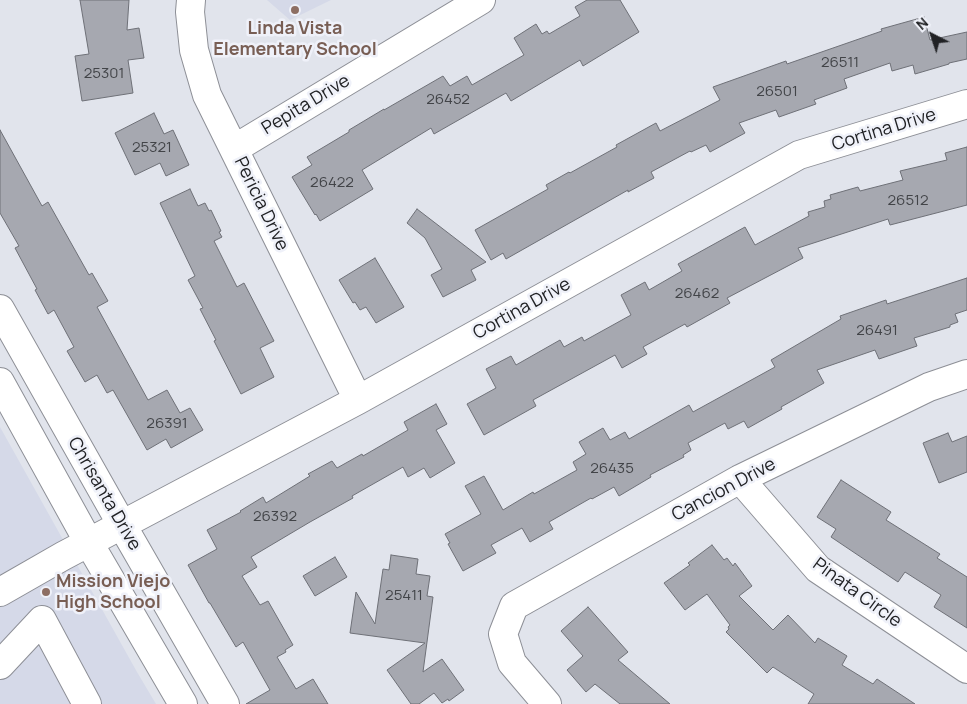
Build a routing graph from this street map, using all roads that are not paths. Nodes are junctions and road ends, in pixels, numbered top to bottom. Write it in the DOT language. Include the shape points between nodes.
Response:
graph roads {
  1 [pos="191,0"];
  2 [pos="482,0"];
  3 [pos="967,104"];
  4 [pos="234,149"];
  5 [pos="0,309"];
  6 [pos="967,374"];
  7 [pos="0,382"];
  8 [pos="358,400"];
  9 [pos="740,479"];
  10 [pos="122,525"];
  11 [pos="89,543"];
  12 [pos="0,592"];
  13 [pos="0,665"];
  14 [pos="967,669"];
  15 [pos="86,704"];
  16 [pos="183,704"];
  17 [pos="225,704"];
  18 [pos="547,704"];
  1 -- 4 [label="street, Pericia Drive" via="194,50 207,95"];
  2 -- 4 [label="street, Pepita Drive"];
  3 -- 8 [label="street, Cortina Drive" via="800,155"];
  4 -- 8 [label="street, Pericia Drive"];
  5 -- 10 [label="street, Chrisanta Drive"];
  6 -- 9 [label="street, Cancion Drive" via="929,387"];
  7 -- 11 [label="street, Chrisanta Drive"];
  8 -- 10 [label="street, Cortina Drive"];
  9 -- 14 [label="street, Pinata Circle" via="818,569"];
  9 -- 18 [label="street, Cancion Drive" via="514,606 503,634 512,663"];
  10 -- 11 [label="street, Cortina Drive"];
  10 -- 17 [label="street, Chrisanta Drive"];
  11 -- 12 [label="street, Cortina Drive"];
  11 -- 16 [label="street, Chrisanta Drive"];
  13 -- 15 [label="street" via="42,620"];
}
